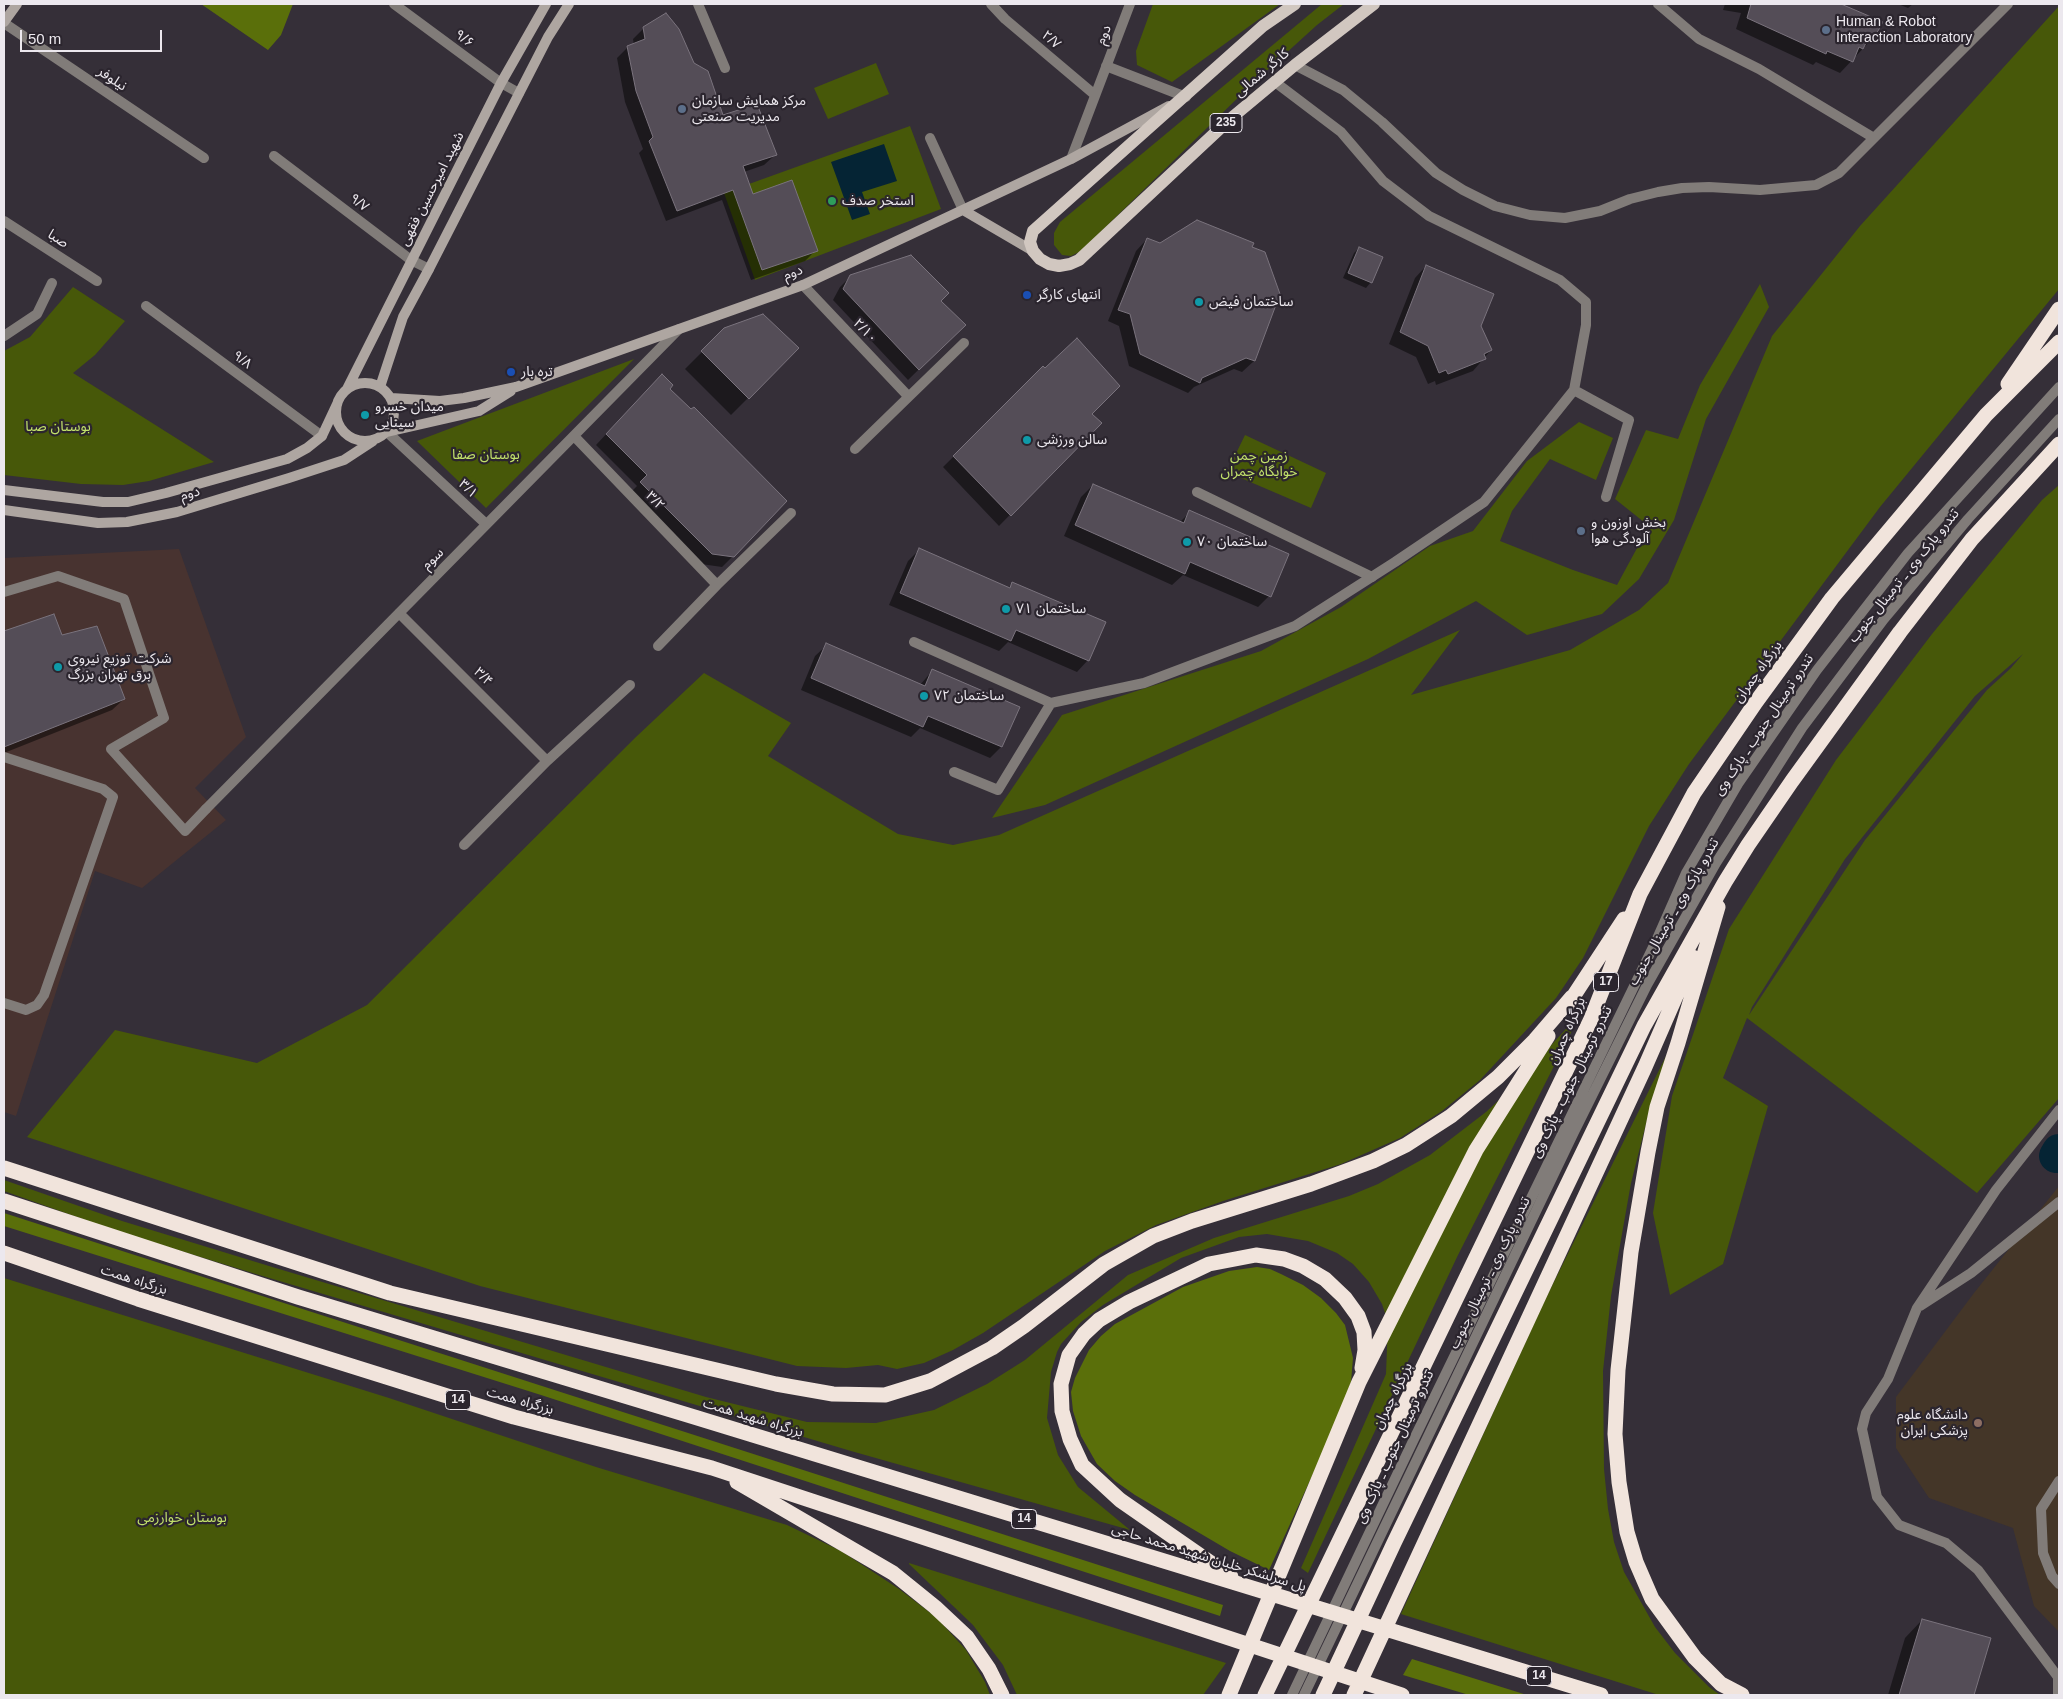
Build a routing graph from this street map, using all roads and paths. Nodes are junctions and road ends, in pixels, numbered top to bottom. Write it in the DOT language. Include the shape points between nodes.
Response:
graph roads {
  1 [pos="17,4"];
  2 [pos="394,4"];
  3 [pos="546,4"];
  4 [pos="569,4"];
  5 [pos="698,4"];
  6 [pos="991,4"];
  7 [pos="1130,4"];
  8 [pos="1295,4"];
  9 [pos="1374,4"];
  10 [pos="1658,4"];
  11 [pos="2008,4"];
  12 [pos="4,23"];
  13 [pos="1295,65"];
  14 [pos="1106,66"];
  15 [pos="725,68"];
  16 [pos="1275,82"];
  17 [pos="501,84"];
  18 [pos="519,93"];
  19 [pos="1095,95"];
  20 [pos="1186,97"];
  21 [pos="930,138"];
  22 [pos="1874,138"];
  23 [pos="274,156"];
  24 [pos="204,158"];
  25 [pos="1071,159"];
  26 [pos="963,210"];
  27 [pos="4,221"];
  28 [pos="1033,251"];
  29 [pos="412,260"];
  30 [pos="430,270"];
  31 [pos="97,281"];
  32 [pos="52,283"];
  33 [pos="803,285"];
  34 [pos="146,306"];
  35 [pos="2059,309"];
  36 [pos="680,328"];
  37 [pos="4,336"];
  38 [pos="2059,342"];
  39 [pos="964,343"];
  40 [pos="380,387"];
  41 [pos="516,387"];
  42 [pos="2059,387"];
  43 [pos="347,389"];
  44 [pos="1574,390"];
  45 [pos="908,396"];
  46 [pos="391,398"];
  47 [pos="337,404"];
  48 [pos="1986,415"];
  49 [pos="2059,418"];
  50 [pos="387,432"];
  51 [pos="322,436"];
  52 [pos="574,436"];
  53 [pos="373,441"];
  54 [pos="2059,444"];
  55 [pos="854,448"];
  56 [pos="2059,453"];
  57 [pos="2035,471"];
  58 [pos="4,490"];
  59 [pos="1197,492"];
  60 [pos="1606,497"];
  61 [pos="4,510"];
  62 [pos="791,513"];
  63 [pos="486,524"];
  64 [pos="1372,577"];
  65 [pos="717,585"];
  66 [pos="4,592"];
  67 [pos="399,613"];
  68 [pos="914,642"];
  69 [pos="658,646"];
  70 [pos="630,685"];
  71 [pos="1052,703"];
  72 [pos="4,757"];
  73 [pos="548,761"];
  74 [pos="954,772"];
  75 [pos="464,845"];
  76 [pos="1725,882"];
  77 [pos="1640,894"];
  78 [pos="1572,997"];
  79 [pos="4,1003"];
  80 [pos="2059,1110"];
  81 [pos="4,1168"];
  82 [pos="4,1201"];
  83 [pos="2059,1202"];
  84 [pos="4,1253"];
  85 [pos="1917,1308"];
  86 [pos="1359,1382"];
  87 [pos="806,1452"];
  88 [pos="712,1468"];
  89 [pos="2059,1481"];
  90 [pos="2059,1584"];
  91 [pos="1243,1585"];
  92 [pos="1002,1695"];
  93 [pos="1229,1695"];
  94 [pos="1265,1695"];
  95 [pos="1292,1695"];
  96 [pos="1304,1695"];
  97 [pos="1323,1695"];
  98 [pos="1354,1695"];
  99 [pos="1402,1695"];
  100 [pos="1602,1695"];
  101 [pos="1742,1695"];
  102 [pos="2058,1695"];
  1 -- 12 [label="main road"];
  2 -- 17 [label="street, ۹/۶"];
  3 -- 17 [label="main road, شهید امیرحسین فقهی"];
  4 -- 18 [label="main road"];
  5 -- 15 [label="street"];
  6 -- 19 [label="street, ۲/۷" via="1005,20"];
  7 -- 14 [label="street, دوم"];
  8 -- 20 [label="main road" via="1263,26"];
  9 -- 13 [label="main road, کارگر شمالی / 235"];
  10 -- 22 [label="street" via="1699,39 1759,69"];
  11 -- 22 [label="street"];
  12 -- 24 [label="street, نیلوفر"];
  13 -- 16 [label="main road, کارگر شمالی / 235"];
  13 -- 22 [label="street" via="1344,90 1436,173 1495,206 1530,215 1564,218 1682,188 1760,190 1816,185 1839,174"];
  14 -- 19 [label="street, دوم"];
  14 -- 20 [label="street"];
  16 -- 28 [label="main road, کارگر شمالی / 235" via="1200,146 1079,260 1060,266 1049,264"];
  16 -- 44 [label="street" via="1341,132 1383,181 1429,216 1560,280 1586,302 1586,325"];
  17 -- 18 [label="street, ۹/۶"];
  17 -- 29 [label="main road, شهید امیرحسین فقهی"];
  18 -- 30 [label="main road"];
  19 -- 25 [label="street, دوم"];
  20 -- 25 [label="main road, دوم"];
  20 -- 28 [label="main road" via="1033,231 1030,242"];
  21 -- 26 [label="street"];
  23 -- 29 [label="street, ۹/۷"];
  25 -- 26 [label="main road, دوم"];
  26 -- 28 [label="main road"];
  26 -- 33 [label="main road, دوم"];
  27 -- 31 [label="street, صبا"];
  29 -- 30 [label="street, ۹/۷"];
  29 -- 43 [label="main road, شهید امیرحسین فقهی"];
  30 -- 40 [label="main road" via="402,316"];
  32 -- 37 [label="street" via="37,314"];
  33 -- 36 [label="main road, دوم"];
  33 -- 45 [label="street, ۲/۱۰"];
  34 -- 51 [label="street, ۹/۸"];
  35 -- 48 [label="highway"];
  36 -- 41 [label="main road, دوم"];
  36 -- 52 [label="street, سوم"];
  38 -- 48 [label="highway, بزرگراه چمران / 17"];
  39 -- 45 [label="street"];
  40 -- 43 [label="main road" via="363,383"];
  40 -- 46 [label="main road"];
  41 -- 46 [label="main road, دوم" via="440,401"];
  41 -- 50 [label="main road, دوم" via="479,411"];
  42 -- 95 [label="street, تندرو ترمینال جنوب ـ پارک وی" via="1908,553 1817,670 1728,800 1686,873"];
  43 -- 47 [label="main road"];
  44 -- 60 [label="street" via="1629,420"];
  44 -- 64 [label="street" via="1484,502"];
  45 -- 55 [label="street"];
  46 -- 50 [label="main road" via="394,419"];
  47 -- 51 [label="main road, دوم"];
  47 -- 53 [label="main road" via="337,422 341,430 356,440"];
  48 -- 77 [label="highway, بزرگراه چمران / 17" via="1832,598 1756,702 1694,793"];
  49 -- 96 [label="street, تندرو پارک وی ـ ترمینال جنوب" via="1968,519 1884,620 1802,728 1716,863 1647,985 1574,1132"];
  50 -- 53 [label="main road"];
  50 -- 63 [label="street, ۳/۱"];
  51 -- 58 [label="main road, دوم" via="286,459 128,502"];
  52 -- 63 [label="street, سوم"];
  52 -- 65 [label="street, ۳/۲"];
  53 -- 61 [label="main road, دوم" via="344,460 177,512 127,522 98,522"];
  54 -- 57 [label="highway"];
  56 -- 57 [label="highway"];
  57 -- 76 [label="highway" via="1972,540 1900,632 1786,789"];
  59 -- 64 [label="street"];
  62 -- 65 [label="street"];
  63 -- 67 [label="street, سوم"];
  64 -- 71 [label="street" via="1295,626 1144,683"];
  65 -- 69 [label="street"];
  66 -- 67 [label="street, سوم" via="58,576 124,599 164,718 110,749 185,831"];
  67 -- 73 [label="street, ۳/۴"];
  68 -- 71 [label="street"];
  70 -- 73 [label="street"];
  71 -- 74 [label="street" via="998,790"];
  72 -- 79 [label="street" via="103,789 113,797 44,995 38,1005 26,1010"];
  73 -- 75 [label="street"];
  76 -- 97 [label="highway" via="1644,1026"];
  76 -- 98 [label="highway" via="1645,1067"];
  76 -- 101 [label="highway" via="1657,1107 1648,1152 1626,1291 1615,1434 1627,1532 1652,1599 1695,1658 1721,1684"];
  77 -- 78 [label="highway"];
  77 -- 94 [label="highway, بزرگراه چمران / 17" via="1592,1019"];
  78 -- 81 [label="highway" via="1498,1077 1451,1116 1406,1145 1373,1162 1153,1236 1104,1264 992,1348 930,1381 884,1395 832,1394 776,1384 390,1294"];
  78 -- 86 [label="highway" via="1476,1150"];
  80 -- 85 [label="street" via="1996,1190"];
  82 -- 87 [label="highway, بزرگراه شهید همت / 14" via="288,1294"];
  83 -- 85 [label="street" via="1971,1273"];
  84 -- 88 [label="highway, بزرگراه همت / 14" via="138,1299 514,1417"];
  85 -- 102 [label="street" via="1888,1379 1866,1413 1862,1429 1877,1497 1899,1525 1946,1543 1978,1570 2058,1677"];
  86 -- 91 [label="highway" via="1365,1350 1364,1332 1358,1316 1345,1298 1325,1279 1303,1266 1256,1254 1209,1264 1129,1302 1099,1320 1069,1355 1061,1384 1062,1412 1082,1465 1120,1500"];
  86 -- 93 [label="highway"];
  87 -- 91 [label="highway, پل سرلشکر خلبان شهید محمد حاجی / 14"];
  88 -- 92 [label="highway" via="893,1573 967,1637"];
  88 -- 99 [label="highway, بزرگراه همت / 14"];
  89 -- 90 [label="street" via="2041,1509 2043,1553 2052,1576"];
  91 -- 100 [label="highway, پل سرلشکر خلبان شهید محمد حاجی / 14"];
}
